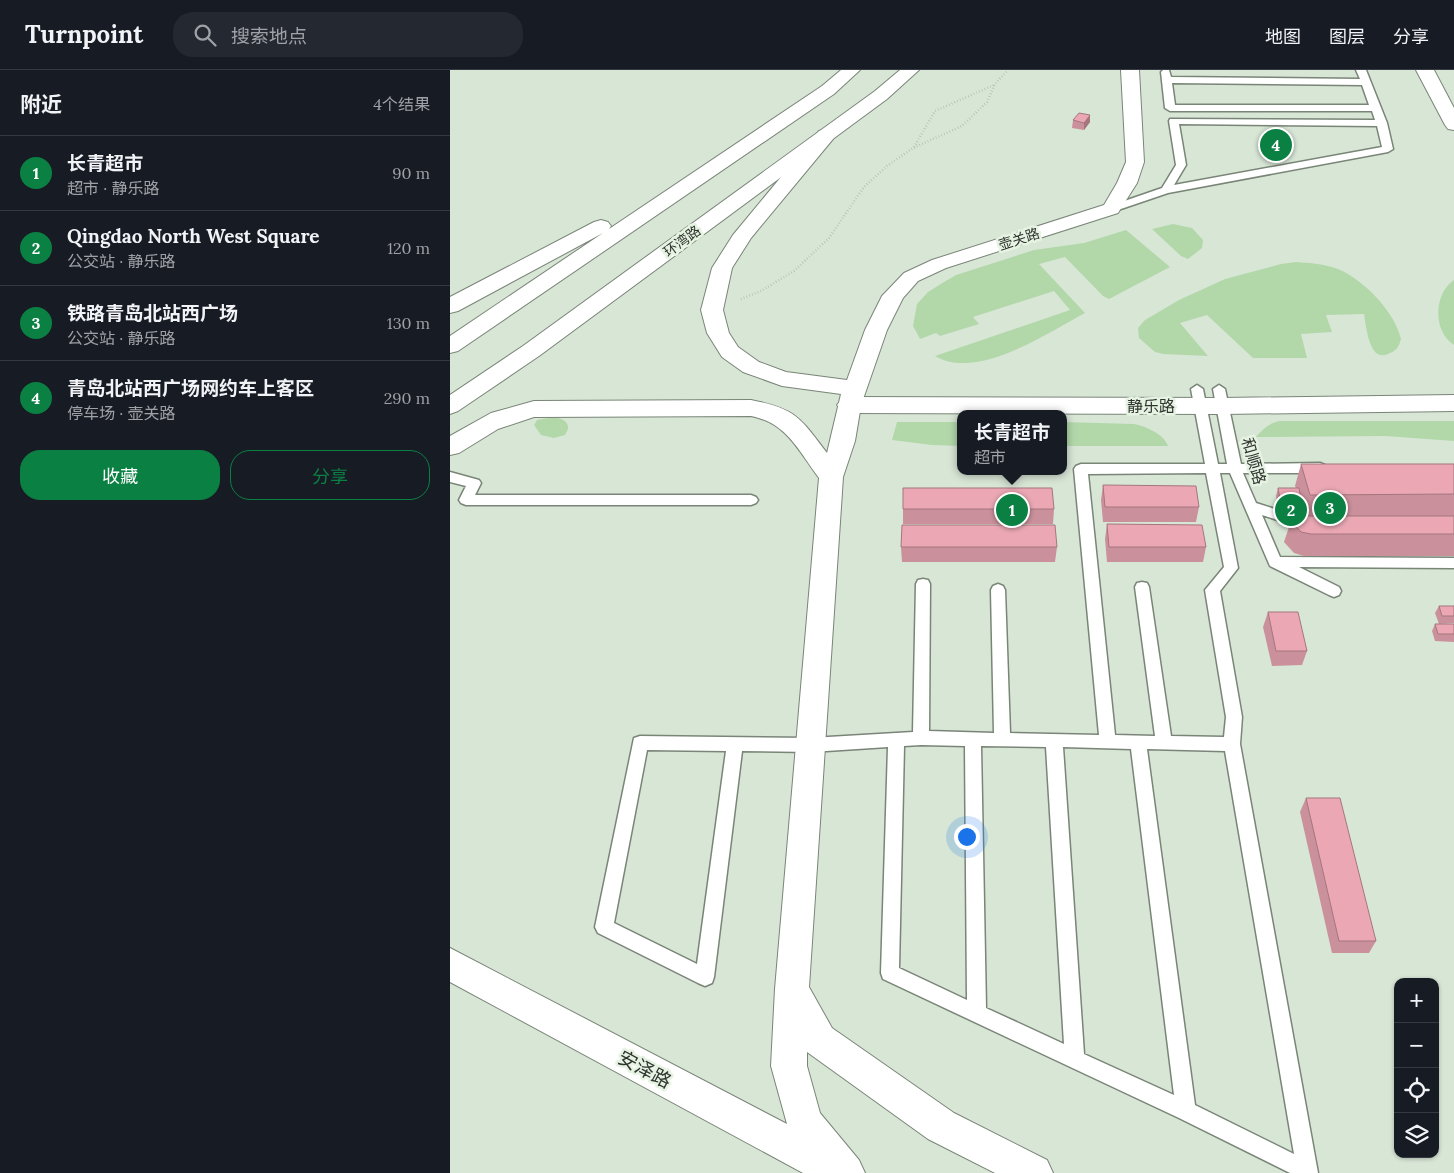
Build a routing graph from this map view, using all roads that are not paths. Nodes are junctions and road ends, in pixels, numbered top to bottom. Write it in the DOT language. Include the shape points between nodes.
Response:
graph roads {
  1 [pos="851,70"];
  2 [pos="910,70"];
  3 [pos="1130,70"];
  4 [pos="1361,70"];
  5 [pos="1425,70"];
  6 [pos="1166,75"];
  7 [pos="1366,82"];
  8 [pos="1375,108"];
  9 [pos="1382,123"];
  10 [pos="1454,125"];
  11 [pos="826,135"];
  12 [pos="730,157"];
  13 [pos="1166,190"];
  14 [pos="1110,209"];
  15 [pos="450,306"];
  16 [pos="450,346"];
  17 [pos="1454,387"];
  18 [pos="852,397"];
  19 [pos="1210,397"];
  20 [pos="1454,403"];
  21 [pos="450,406"];
  22 [pos="450,447"];
  23 [pos="1335,468"];
  24 [pos="1212,469"];
  25 [pos="1235,469"];
  26 [pos="450,477"];
  27 [pos="831,477"];
  28 [pos="751,500"];
  29 [pos="1251,506"];
  30 [pos="1328,526"];
  31 [pos="1275,562"];
  32 [pos="1454,563"];
  33 [pos="923,584"];
  34 [pos="1142,587"];
  35 [pos="998,590"];
  36 [pos="1334,591"];
  37 [pos="921,738"];
  38 [pos="896,739"];
  39 [pos="973,740"];
  40 [pos="1002,740"];
  41 [pos="1054,741"];
  42 [pos="1108,743"];
  43 [pos="1138,743"];
  44 [pos="1164,743"];
  45 [pos="735,744"];
  46 [pos="1232,744"];
  47 [pos="811,745"];
  48 [pos="450,964"];
  49 [pos="792,990"];
  50 [pos="977,1014"];
  51 [pos="1075,1059"];
  52 [pos="1186,1110"];
  53 [pos="1308,1172"];
  54 [pos="840,1173"];
  55 [pos="846,1173"];
  56 [pos="1034,1173"];
  1 -- 12 [label="main road" via="828,90"];
  2 -- 11 [label="main road, 环湾路"];
  3 -- 14 [label="main road" via="1135,162 1127,183"];
  4 -- 7 [label="lane"];
  5 -- 10 [label="main road"];
  6 -- 7 [label="lane"];
  6 -- 8 [label="lane" via="1170,108"];
  7 -- 8 [label="lane"];
  8 -- 9 [label="lane"];
  9 -- 13 [label="lane" via="1388,149"];
  9 -- 13 [label="lane" via="1174,121 1181,165"];
  11 -- 18 [label="main road, 静乐路" via="743,235 722,268 712,310 718,333 730,352 751,367 782,379"];
  11 -- 21 [label="main road, 环湾路" via="531,351"];
  12 -- 15 [label="main road"];
  12 -- 16 [label="main road"];
  13 -- 14 [label="lane"];
  14 -- 18 [label="main road, 壶关路" via="939,264 911,277 888,305"];
  17 -- 19 [label="main road, 静乐路"];
  18 -- 19 [label="main road, 静乐路"];
  18 -- 27 [label="main road, 壶关路"];
  19 -- 20 [label="main road, 静乐路"];
  19 -- 24 [label="lane"];
  19 -- 25 [label="lane, 和顺路"];
  22 -- 27 [label="main road" via="483,426 512,413 534,409 751,408 772,412 792,424"];
  23 -- 25 [label="lane"];
  24 -- 25 [label="lane"];
  24 -- 42 [label="lane" via="1081,469"];
  24 -- 46 [label="lane" via="1231,568 1212,590 1234,717"];
  25 -- 29 [label="lane, 和顺路"];
  26 -- 28 [label="lane" via="474,483 466,500"];
  27 -- 47 [label="main road, 壶关路"];
  29 -- 30 [label="lane" via="1310,526"];
  29 -- 31 [label="lane, 和顺路"];
  31 -- 32 [label="lane"];
  31 -- 36 [label="lane"];
  33 -- 37 [label="lane"];
  34 -- 44 [label="lane"];
  35 -- 40 [label="lane"];
  37 -- 38 [label="lane"];
  37 -- 39 [label="lane"];
  38 -- 47 [label="lane"];
  38 -- 50 [label="lane" via="890,973"];
  39 -- 40 [label="lane"];
  39 -- 50 [label="lane"];
  40 -- 41 [label="lane"];
  41 -- 42 [label="lane"];
  41 -- 51 [label="lane"];
  42 -- 43 [label="lane"];
  43 -- 44 [label="lane"];
  43 -- 52 [label="lane"];
  44 -- 46 [label="lane"];
  45 -- 45 [label="lane" via="640,743 604,927 705,977"];
  45 -- 47 [label="lane"];
  46 -- 53 [label="lane"];
  47 -- 49 [label="main road, 壶关路"];
  48 -- 54 [label="main road, 安泽路"];
  49 -- 55 [label="main road, 壶关路" via="789,1066 805,1123"];
  49 -- 56 [label="main road" via="820,1040 941,1126"];
  50 -- 51 [label="lane"];
  51 -- 52 [label="lane"];
  52 -- 53 [label="lane"];
}
